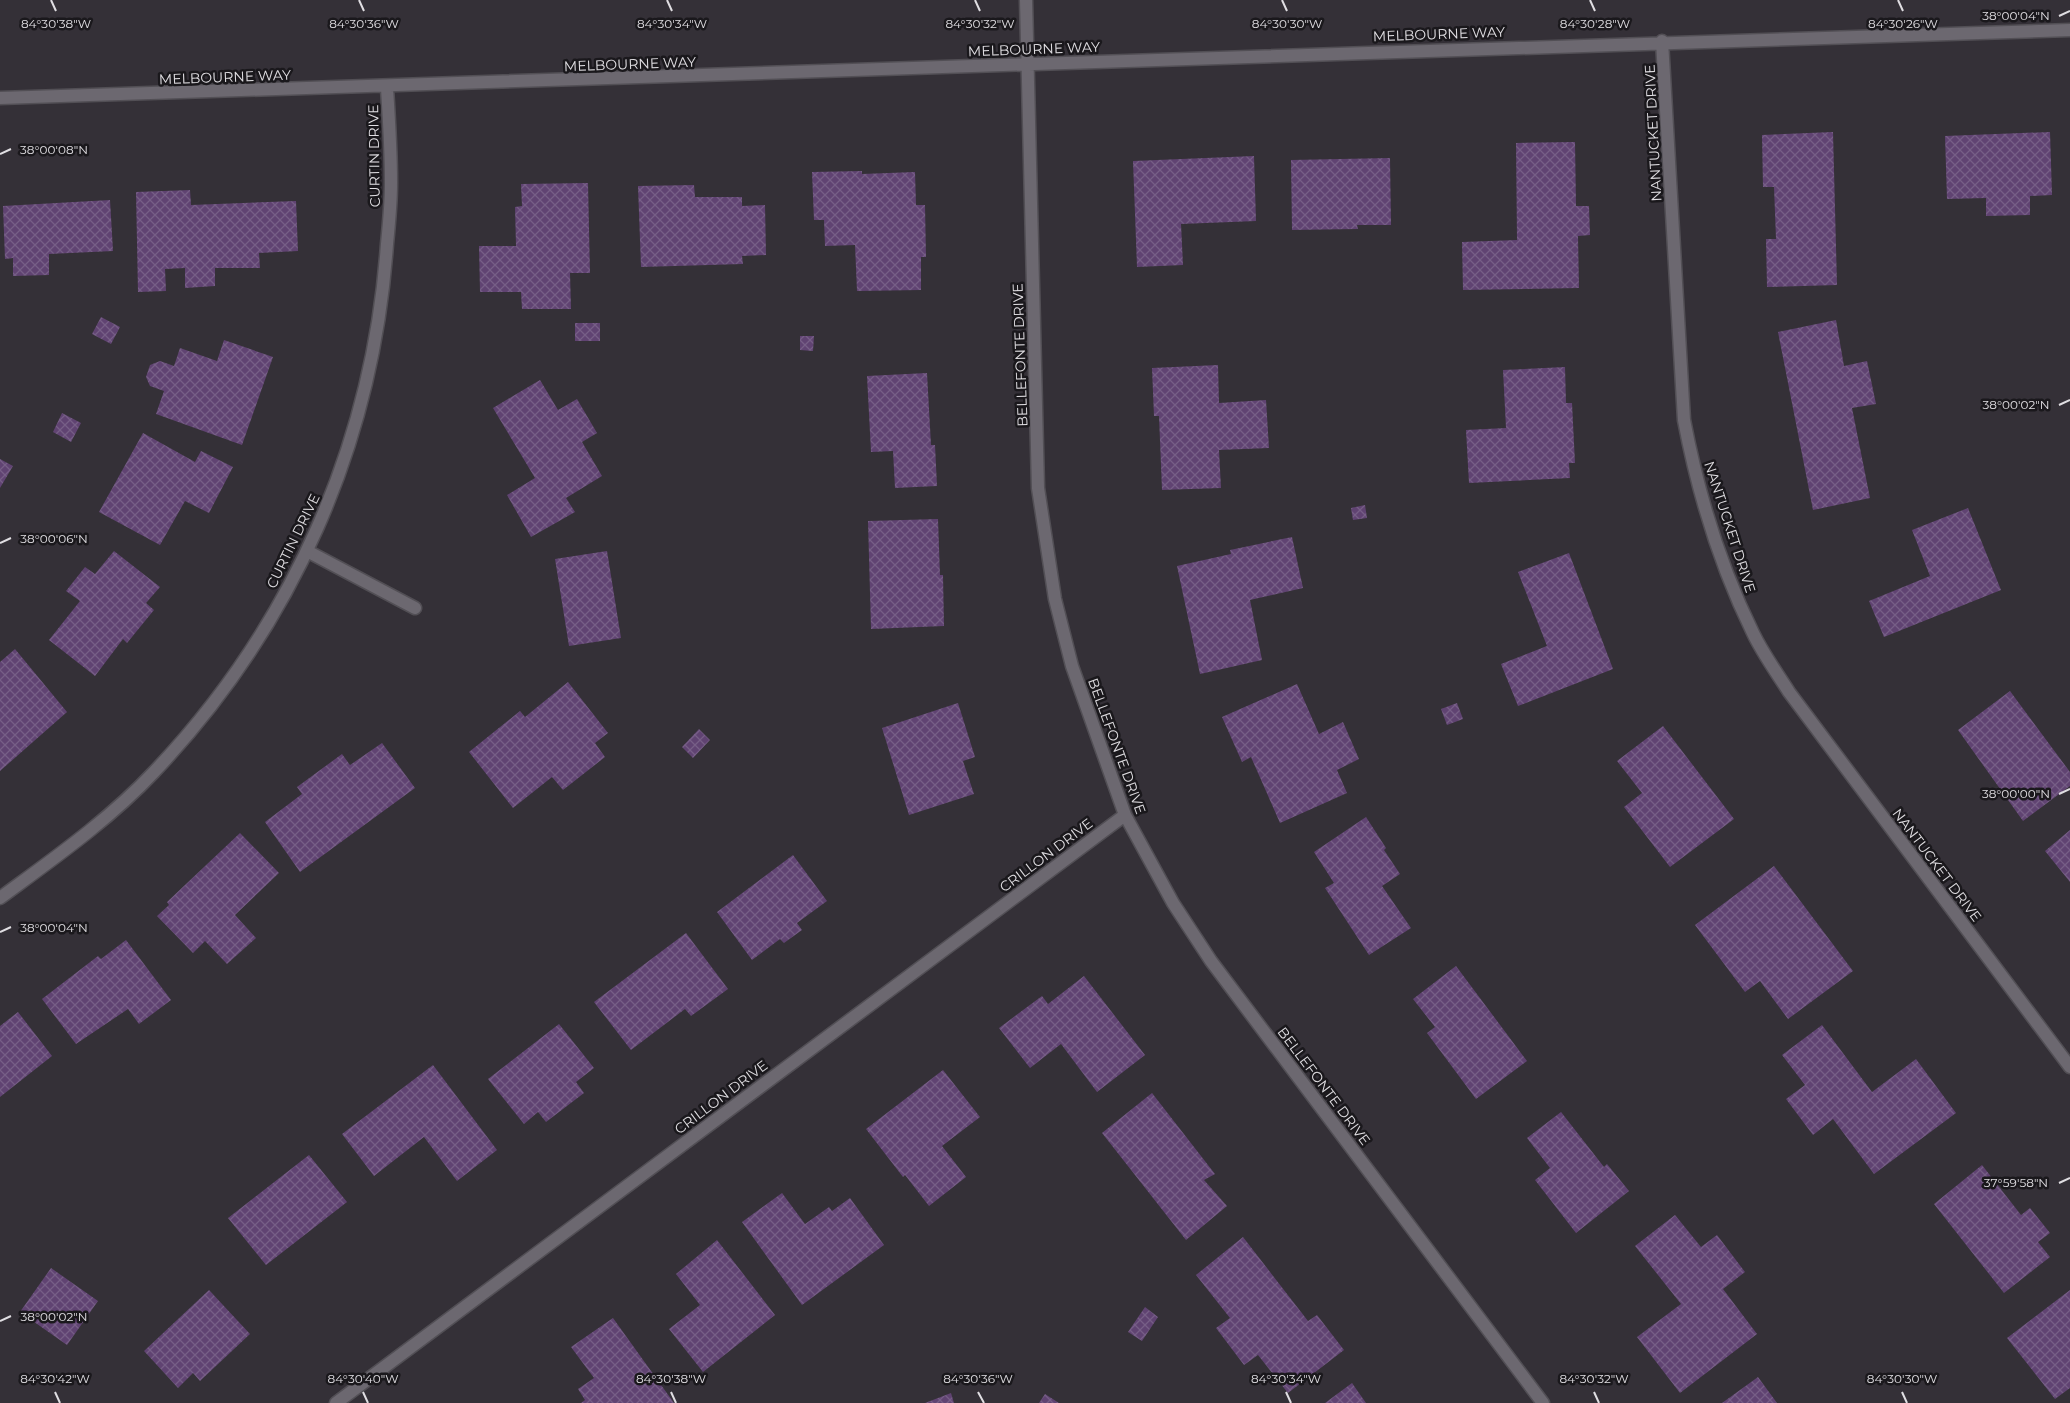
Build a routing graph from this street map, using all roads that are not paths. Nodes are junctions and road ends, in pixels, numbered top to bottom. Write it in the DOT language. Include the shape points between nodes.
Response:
graph roads {
  1 [pos="1026,0"];
  2 [pos="2070,30"];
  3 [pos="1662,41"];
  4 [pos="1027,64"];
  5 [pos="387,88"];
  6 [pos="0,98"];
  7 [pos="307,551"];
  8 [pos="415,608"];
  9 [pos="1124,815"];
  10 [pos="0,898"];
  11 [pos="2070,1067"];
  12 [pos="336,1403"];
  13 [pos="1543,1403"];
  1 -- 4 [label="street, BELLEFONTE DRIVE"];
  2 -- 3 [label="street, MELBOURNE WAY"];
  3 -- 4 [label="street, MELBOURNE WAY"];
  3 -- 11 [label="street, NANTUCKET DRIVE" via="1684,420 1694,473 1729,579 1754,635 1789,692"];
  4 -- 5 [label="street, MELBOURNE WAY"];
  4 -- 9 [label="street, BELLEFONTE DRIVE" via="1038,488 1055,600 1072,666"];
  5 -- 6 [label="street, MELBOURNE WAY"];
  5 -- 7 [label="street, CURTIN DRIVE" via="392,184 379,318 368,381 338,482"];
  7 -- 8 [label="street"];
  7 -- 10 [label="street, CURTIN DRIVE" via="292,582 233,678 200,722 117,808"];
  9 -- 12 [label="street, CRILLON DRIVE"];
  9 -- 13 [label="street, BELLEFONTE DRIVE" via="1173,903 1211,961"];
}
